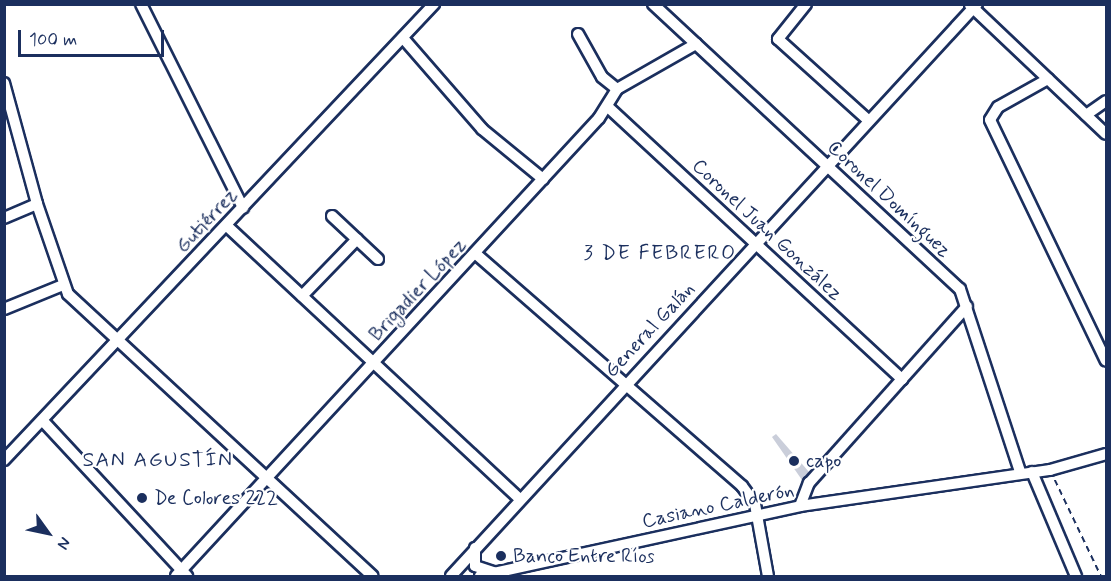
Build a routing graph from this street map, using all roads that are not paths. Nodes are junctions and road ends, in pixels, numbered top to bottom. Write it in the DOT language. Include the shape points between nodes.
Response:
graph roads {
  1 [pos="141,4"];
  2 [pos="434,4"];
  3 [pos="653,4"];
  4 [pos="806,4"];
  5 [pos="974,6"];
  6 [pos="578,33"];
  7 [pos="403,38"];
  8 [pos="696,44"];
  9 [pos="1048,79"];
  10 [pos="4,83"];
  11 [pos="617,89"];
  12 [pos="7,101"];
  13 [pos="1107,101"];
  14 [pos="608,107"];
  15 [pos="1086,115"];
  16 [pos="868,120"];
  17 [pos="1107,134"];
  18 [pos="826,165"];
  19 [pos="543,178"];
  20 [pos="37,204"];
  21 [pos="243,208"];
  22 [pos="332,216"];
  23 [pos="4,218"];
  24 [pos="227,226"];
  25 [pos="357,239"];
  26 [pos="755,243"];
  27 [pos="476,254"];
  28 [pos="378,259"];
  29 [pos="63,285"];
  30 [pos="302,296"];
  31 [pos="967,306"];
  32 [pos="4,309"];
  33 [pos="118,342"];
  34 [pos="1107,361"];
  35 [pos="373,364"];
  36 [pos="902,379"];
  37 [pos="624,385"];
  38 [pos="43,421"];
  39 [pos="1107,454"];
  40 [pos="4,460"];
  41 [pos="1020,472"];
  42 [pos="1032,472"];
  43 [pos="268,479"];
  44 [pos="519,498"];
  45 [pos="800,506"];
  46 [pos="755,516"];
  47 [pos="475,548"];
  48 [pos="496,573"];
  49 [pos="182,575"];
  50 [pos="372,576"];
  51 [pos="451,576"];
  52 [pos="480,576"];
  53 [pos="768,576"];
  54 [pos="1076,576"];
  1 -- 21 [label="street"];
  2 -- 7 [label="street, Gutiérrez"];
  3 -- 8 [label="street, Coronel Domínguez"];
  4 -- 16 [label="street" via="778,39"];
  5 -- 9 [label="street"];
  5 -- 16 [label="street, General Galán"];
  6 -- 11 [label="street" via="602,76"];
  7 -- 19 [label="street" via="472,119"];
  7 -- 21 [label="street, Gutiérrez"];
  8 -- 11 [label="street"];
  8 -- 18 [label="street, Coronel Domínguez"];
  9 -- 15 [label="street"];
  9 -- 34 [label="street" via="998,107 990,120"];
  10 -- 12 [label="street"];
  11 -- 14 [label="street, Brigadier López"];
  12 -- 20 [label="street"];
  13 -- 15 [label="street"];
  14 -- 19 [label="street, Brigadier López"];
  14 -- 26 [label="street, Coronel Juan González"];
  15 -- 17 [label="street"];
  16 -- 18 [label="street, General Galán"];
  18 -- 26 [label="street, General Galán"];
  18 -- 31 [label="street, Coronel Domínguez" via="953,282"];
  19 -- 27 [label="street, Brigadier López"];
  20 -- 23 [label="street"];
  20 -- 29 [label="street"];
  21 -- 24 [label="street, Gutiérrez"];
  22 -- 25 [label="street"];
  24 -- 30 [label="street"];
  24 -- 33 [label="street, Gutiérrez"];
  25 -- 28 [label="street"];
  25 -- 30 [label="street"];
  26 -- 36 [label="street, Coronel Juan González"];
  26 -- 37 [label="street, General Galán"];
  27 -- 35 [label="street, Brigadier López"];
  27 -- 37 [label="street"];
  29 -- 32 [label="street"];
  29 -- 33 [label="street"];
  30 -- 35 [label="street"];
  31 -- 36 [label="street"];
  31 -- 41 [label="street, Coronel Domínguez"];
  33 -- 38 [label="street, Gutiérrez"];
  33 -- 43 [label="street"];
  35 -- 43 [label="street, Brigadier López"];
  35 -- 44 [label="street"];
  36 -- 45 [label="street" via="809,483"];
  37 -- 44 [label="street, General Galán"];
  37 -- 46 [label="street" via="742,486 752,498"];
  38 -- 40 [label="street, Gutiérrez"];
  38 -- 49 [label="street"];
  39 -- 42 [label="street, Casiano Calderón"];
  41 -- 42 [label="street, Casiano Calderón"];
  41 -- 45 [label="street, Casiano Calderón"];
  42 -- 54 [label="street"];
  43 -- 49 [label="street, Brigadier López"];
  43 -- 50 [label="street"];
  44 -- 47 [label="street, General Galán"];
  45 -- 46 [label="street, Casiano Calderón"];
  46 -- 48 [label="street, Casiano Calderón"];
  46 -- 53 [label="street"];
  47 -- 48 [label="street" via="475,566"];
  47 -- 51 [label="street, General Galán"];
  48 -- 52 [label="street, Casiano Calderón"];
}
